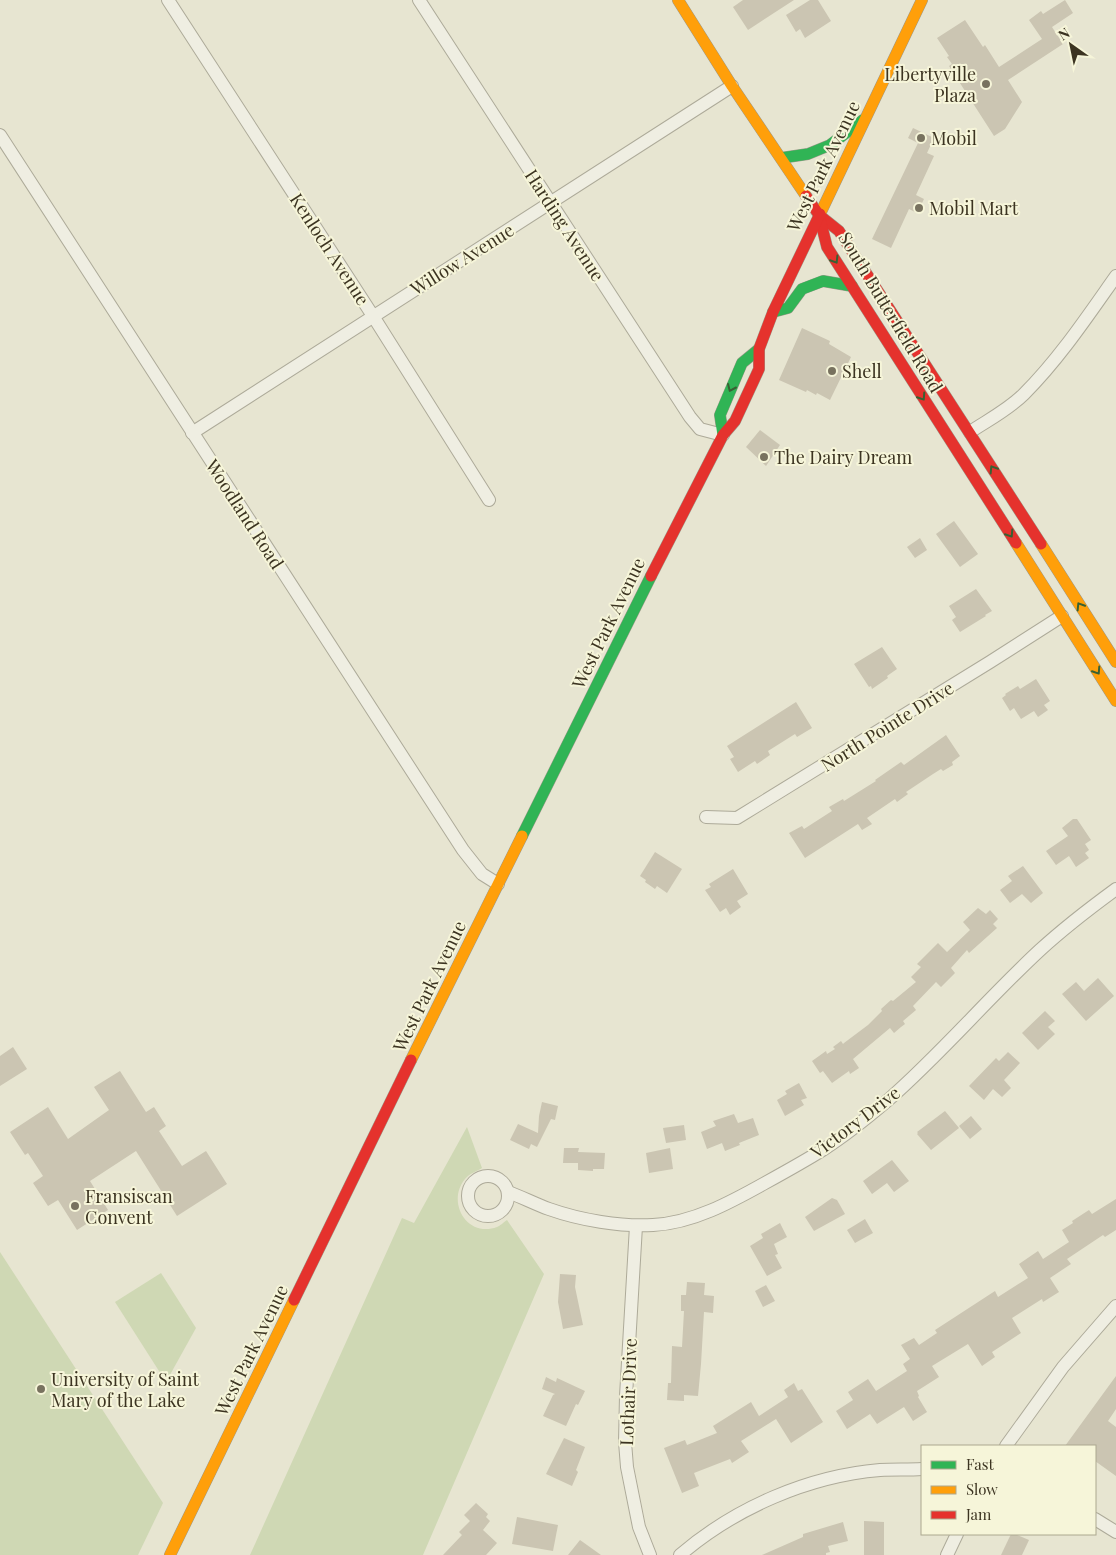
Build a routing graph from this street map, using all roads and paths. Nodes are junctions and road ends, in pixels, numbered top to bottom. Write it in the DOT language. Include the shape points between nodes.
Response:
graph roads {
  1 [pos="168,0"];
  2 [pos="420,0"];
  3 [pos="678,0"];
  4 [pos="922,0"];
  5 [pos="732,86"];
  6 [pos="865,118"];
  7 [pos="0,136"];
  8 [pos="780,158"];
  9 [pos="550,203"];
  10 [pos="819,214"];
  11 [pos="1116,276"];
  12 [pos="852,286"];
  13 [pos="773,312"];
  14 [pos="373,316"];
  15 [pos="759,349"];
  16 [pos="970,432"];
  17 [pos="192,433"];
  18 [pos="723,435"];
  19 [pos="490,500"];
  20 [pos="1062,616"];
  21 [pos="1116,662"];
  22 [pos="1116,701"];
  23 [pos="706,817"];
  24 [pos="498,884"];
  25 [pos="1116,889"];
  26 [pos="508,1192"];
  27 [pos="636,1226"];
  28 [pos="1116,1306"];
  29 [pos="1007,1445"];
  30 [pos="921,1470"];
  31 [pos="1096,1520"];
  32 [pos="1116,1532"];
  33 [pos="957,1535"];
  34 [pos="170,1555"];
  35 [pos="650,1555"];
  36 [pos="680,1555"];
  37 [pos="947,1555"];
  1 -- 14 [label="street, Kenloch Avenue"];
  2 -- 9 [label="street, Harding Avenue"];
  3 -- 5 [label="main road"];
  4 -- 6 [label="main road, West Park Avenue"];
  5 -- 8 [label="main road"];
  5 -- 9 [label="street, Willow Avenue"];
  6 -- 8 [label="main road" via="830,145 808,154"];
  6 -- 10 [label="main road, West Park Avenue"];
  7 -- 17 [label="street, Woodland Road"];
  8 -- 10 [label="main road"];
  9 -- 14 [label="street, Willow Avenue"];
  9 -- 18 [label="street, Harding Avenue" via="690,417 700,429"];
  10 -- 12 [label="main road, South Butterfield Road, one-way" via="827,247"];
  10 -- 13 [label="main road, West Park Avenue"];
  10 -- 16 [label="main road, South Butterfield Road" via="839,231"];
  11 -- 16 [label="street" via="1071,341 1023,395"];
  12 -- 13 [label="main road" via="823,280 802,289 788,308"];
  12 -- 20 [label="main road, South Butterfield Road, one-way"];
  13 -- 15 [label="main road, West Park Avenue"];
  14 -- 17 [label="street, Willow Avenue"];
  14 -- 19 [label="street, Kenloch Avenue"];
  15 -- 18 [label="main road, West Park Avenue" via="759,369 735,421"];
  15 -- 18 [label="main road, West Park Avenue, one-way" via="742,364 720,415"];
  21 -- 16 [label="main road, South Butterfield Road, one-way"];
  17 -- 24 [label="street, Woodland Road" via="463,850 482,874"];
  18 -- 24 [label="main road, West Park Avenue"];
  20 -- 22 [label="main road, South Butterfield Road, one-way"];
  20 -- 23 [label="street, North Pointe Drive" via="737,818"];
  24 -- 34 [label="main road, West Park Avenue"];
  25 -- 27 [label="street, Victory Drive" via="1039,950 918,1073 837,1140 719,1208 680,1221"];
  26 -- 27 [label="street, Victory Drive" via="574,1216"];
  27 -- 35 [label="street, Lothair Drive" via="625,1442 639,1526"];
  28 -- 29 [label="street" via="1063,1367"];
  30 -- 36 [label="street" via="880,1470 794,1489 750,1507 697,1540"];
  31 -- 32 [label="street"];
  33 -- 37 [label="street"];
}
